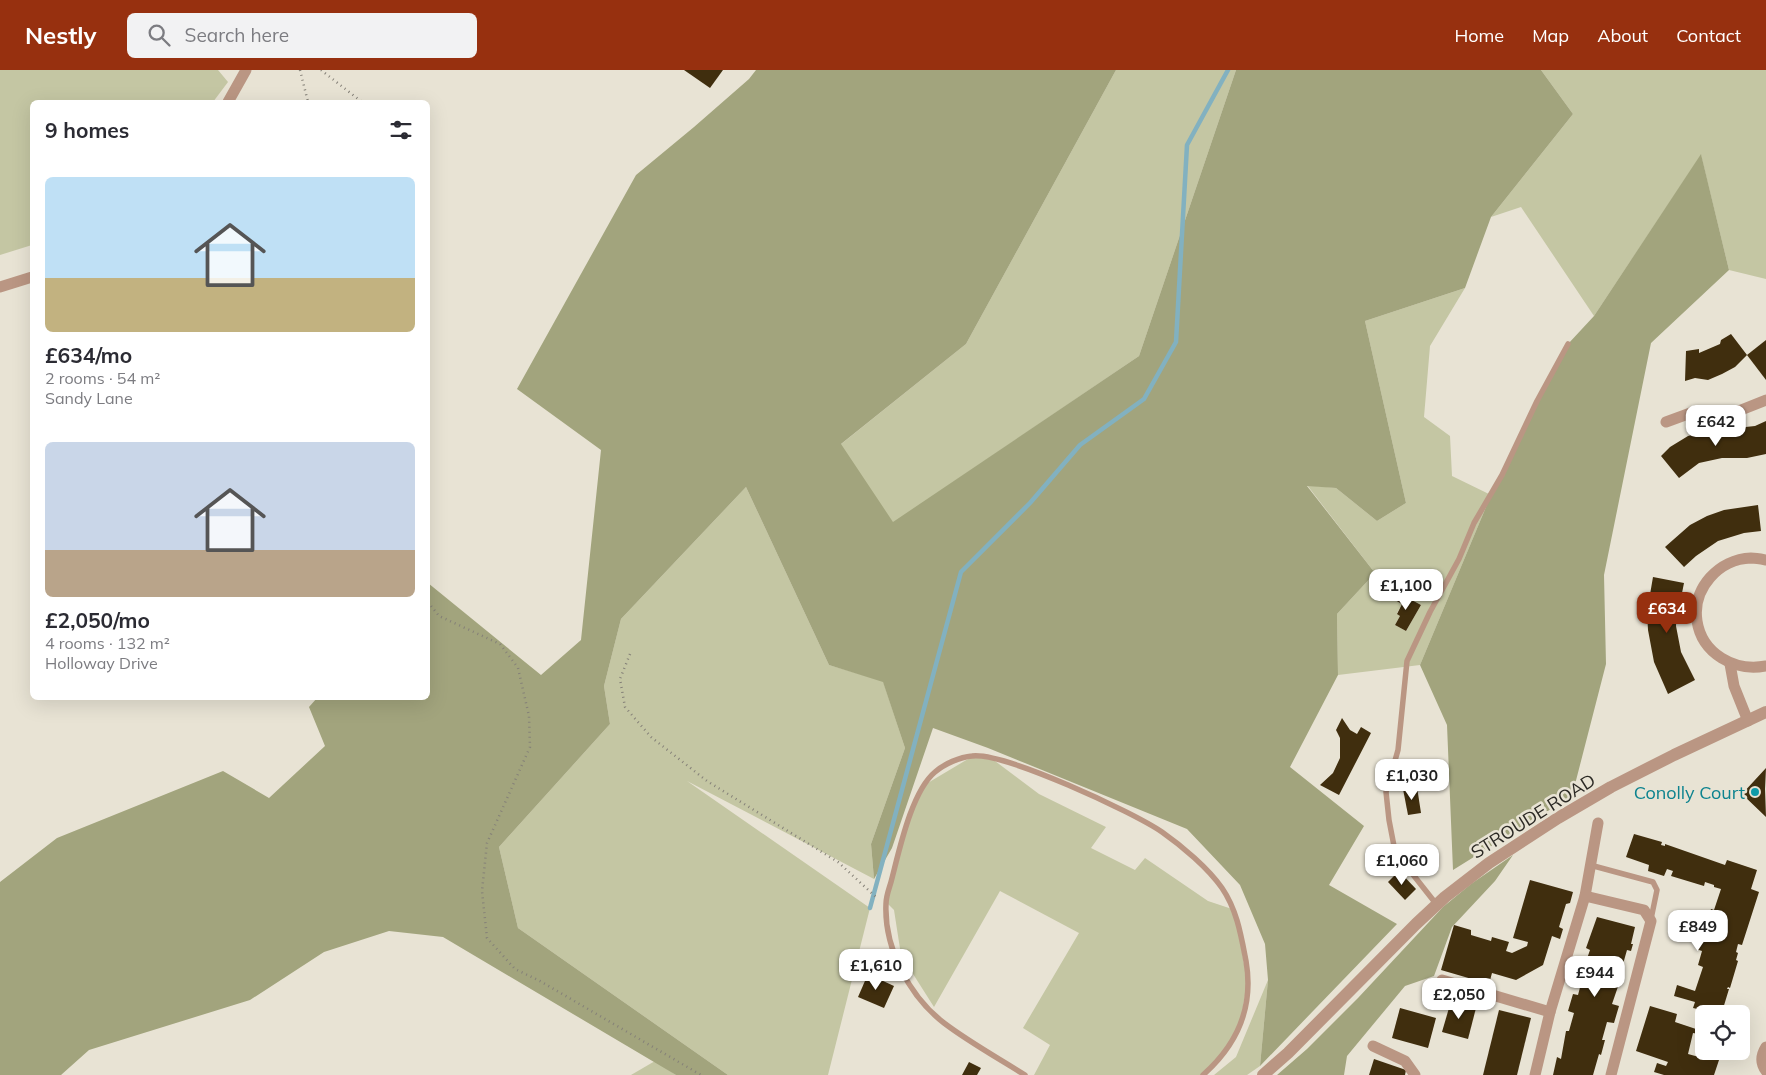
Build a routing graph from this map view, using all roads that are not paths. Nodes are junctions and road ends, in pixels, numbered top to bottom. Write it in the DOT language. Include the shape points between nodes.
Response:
graph roads {
  1 [pos="246,70"];
  2 [pos="229,100"];
  3 [pos="30,278"];
  4 [pos="0,287"];
  5 [pos="1568,344"];
  6 [pos="1766,400"];
  7 [pos="1666,422"];
  8 [pos="1766,560"];
  9 [pos="1730,664"];
  10 [pos="1766,666"];
  11 [pos="1766,712"];
  12 [pos="1748,721"];
  13 [pos="1598,823"];
  14 [pos="1590,865"];
  15 [pos="1585,896"];
  16 [pos="1437,905"];
  17 [pos="1651,921"];
  18 [pos="1442,980"];
  19 [pos="1550,1012"];
  20 [pos="1373,1046"];
  21 [pos="1766,1047"];
  22 [pos="1766,1071"];
  23 [pos="1025,1075"];
  24 [pos="1204,1075"];
  25 [pos="1262,1075"];
  26 [pos="1415,1075"];
  27 [pos="1536,1075"];
  28 [pos="1611,1075"];
  1 -- 2 [label="street"];
  3 -- 4 [label="street"];
  5 -- 16 [label="lane" via="1474,523 1407,661 1398,750 1386,792 1389,820 1394,846"];
  6 -- 7 [label="street" via="1736,412 1696,411"];
  8 -- 9 [label="street" via="1733,561 1717,570 1704,584 1697,602 1697,621 1703,638 1714,654"];
  9 -- 10 [label="street" via="1747,668"];
  9 -- 12 [label="street" via="1734,686"];
  11 -- 12 [label="street, STROUDE ROAD"];
  12 -- 16 [label="street, STROUDE ROAD" via="1611,787 1558,818 1489,863"];
  13 -- 14 [label="street"];
  14 -- 15 [label="street"];
  14 -- 17 [label="lane" via="1652,882 1657,890"];
  15 -- 17 [label="street" via="1644,910"];
  15 -- 19 [label="street"];
  16 -- 25 [label="street, STROUDE ROAD"];
  17 -- 28 [label="street"];
  18 -- 19 [label="street"];
  19 -- 27 [label="street"];
  20 -- 26 [label="street" via="1405,1061"];
  21 -- 22 [label="street" via="1762,1062"];
  23 -- 24 [label="lane" via="943,1022 912,988 890,945 886,902 914,803 933,774 957,760 973,756 1033,771 1111,805 1160,831 1201,864 1221,886 1239,924 1248,990 1244,1014 1233,1042"];
}
